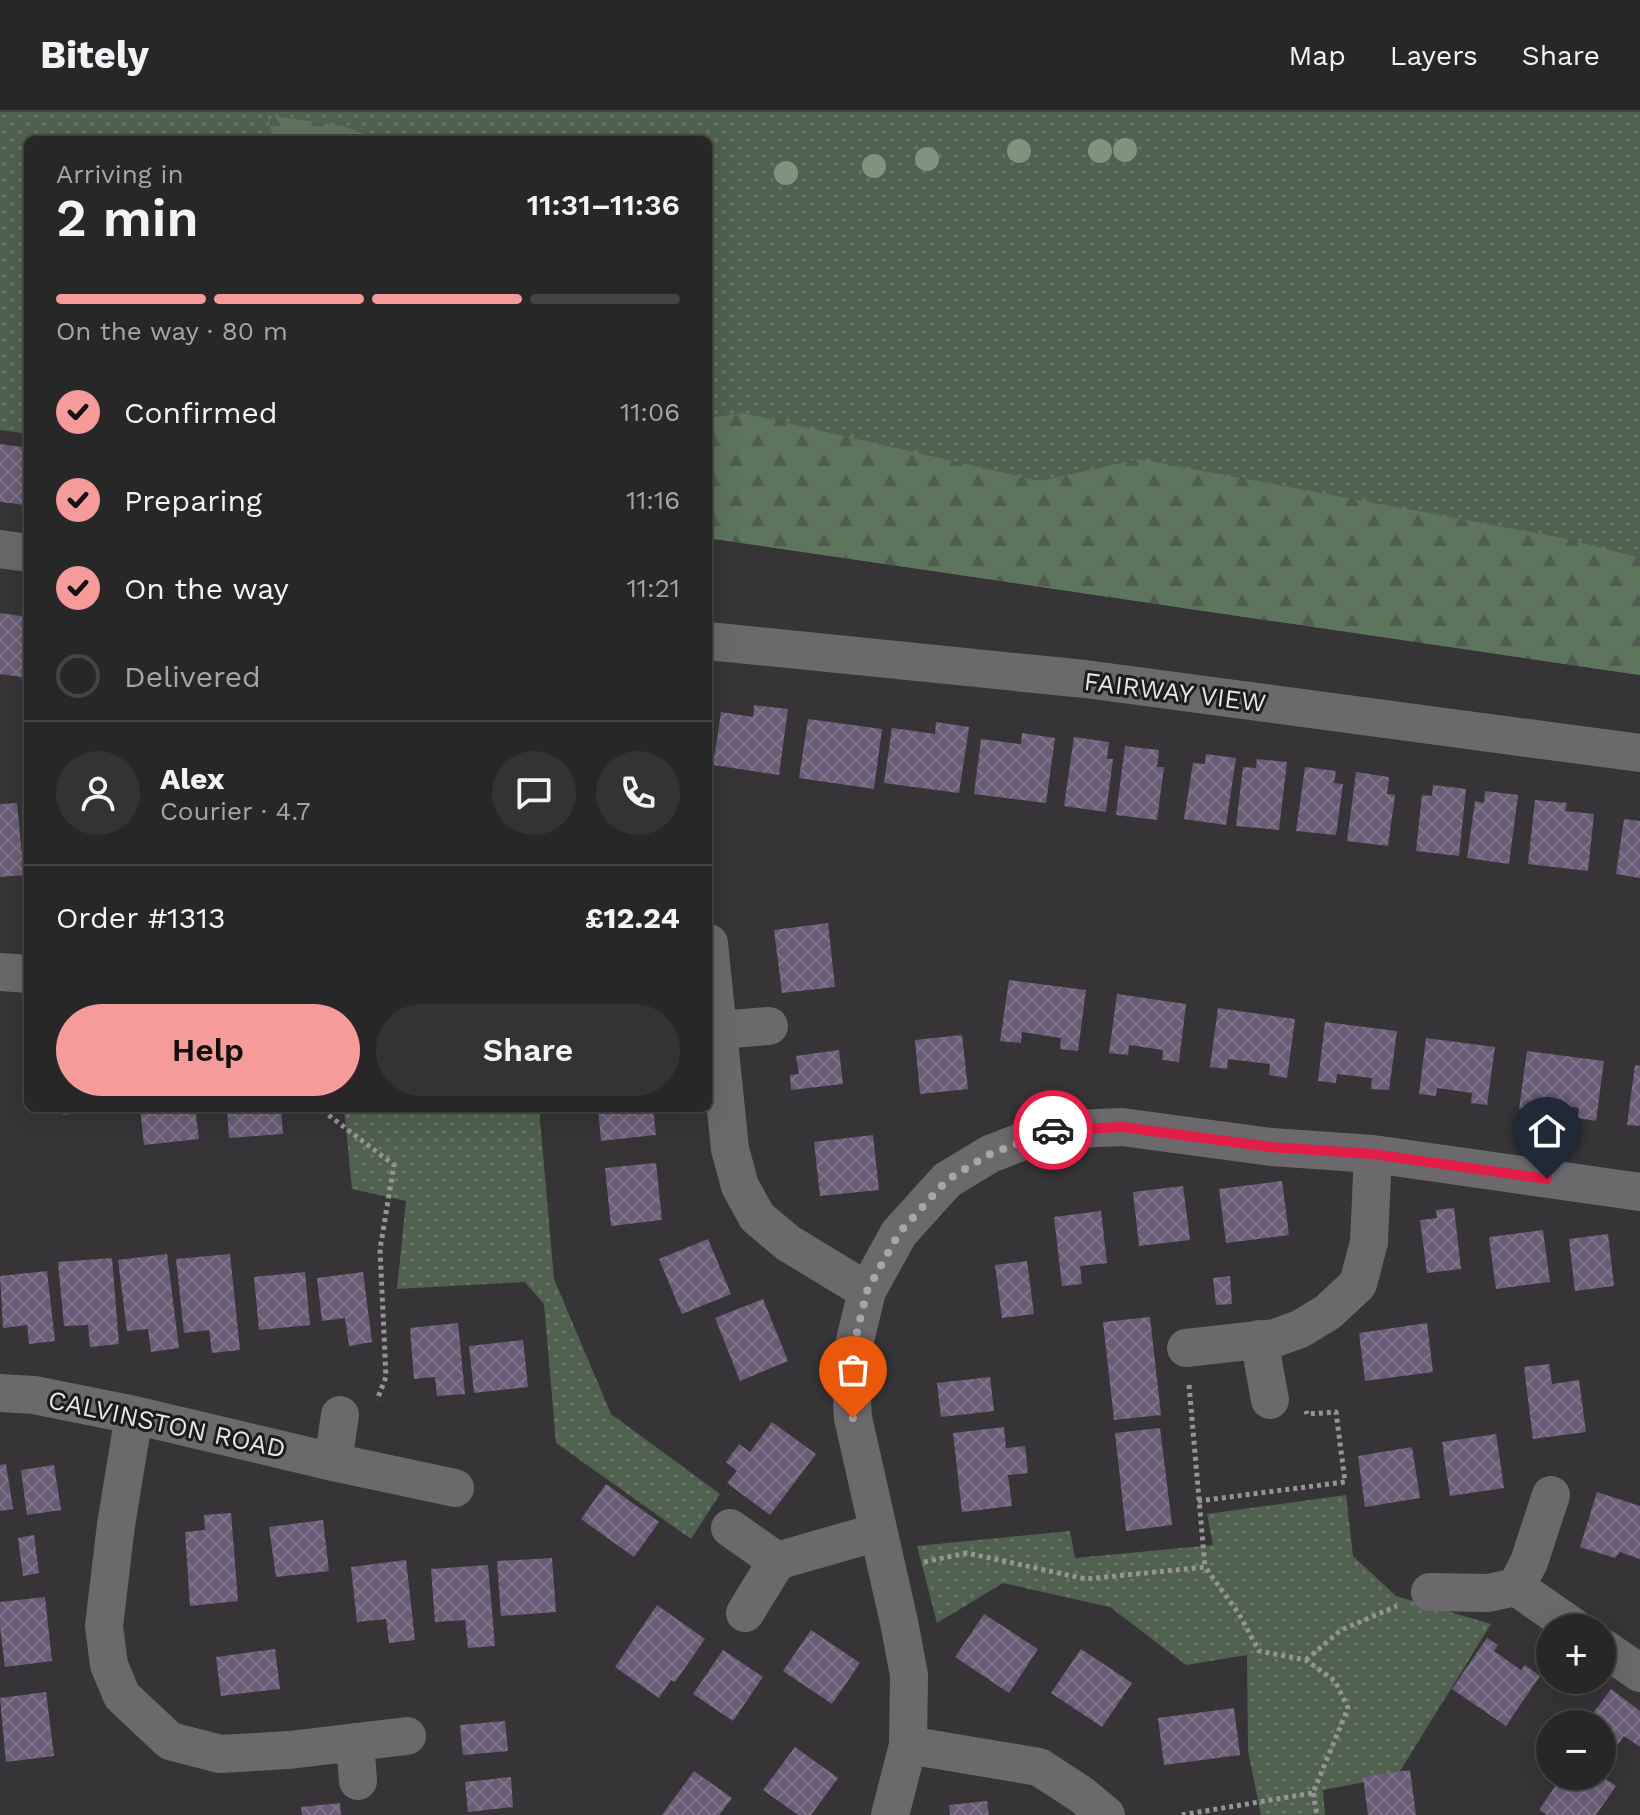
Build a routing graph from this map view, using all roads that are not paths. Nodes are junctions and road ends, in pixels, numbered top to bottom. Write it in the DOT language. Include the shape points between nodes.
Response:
graph roads {
  1 [pos="0,549"];
  2 [pos="24,552"];
  3 [pos="712,641"];
  4 [pos="1640,753"];
  5 [pos="0,972"];
  6 [pos="712,972"];
  7 [pos="24,974"];
  8 [pos="769,1026"];
  9 [pos="718,1030"];
  10 [pos="1373,1154"];
  11 [pos="1640,1192"];
  12 [pos="867,1291"];
  13 [pos="1259,1339"];
  14 [pos="1186,1348"];
  15 [pos="0,1393"];
  16 [pos="1270,1400"];
  17 [pos="134,1415"];
  18 [pos="340,1415"];
  19 [pos="333,1462"];
  20 [pos="455,1488"];
  21 [pos="1551,1495"];
  22 [pos="730,1528"];
  23 [pos="878,1532"];
  24 [pos="777,1561"];
  25 [pos="1516,1587"];
  26 [pos="1430,1592"];
  27 [pos="745,1613"];
  28 [pos="1555,1614"];
  29 [pos="1616,1657"];
  30 [pos="1640,1673"];
  31 [pos="407,1736"];
  32 [pos="355,1742"];
  33 [pos="908,1745"];
  34 [pos="358,1781"];
  35 [pos="890,1815"];
  36 [pos="1106,1815"];
  1 -- 2 [label="street"];
  3 -- 4 [label="street, FAIRWAY VIEW" via="1085,679"];
  5 -- 7 [label="street"];
  6 -- 9 [label="street"];
  8 -- 9 [label="street"];
  9 -- 12 [label="street" via="730,1149 751,1207 788,1243"];
  10 -- 11 [label="street"];
  10 -- 12 [label="street" via="1122,1127 1052,1130 990,1154 947,1180 899,1233"];
  10 -- 13 [label="street" via="1369,1242 1358,1284 1309,1323"];
  12 -- 23 [label="street" via="850,1361 853,1418"];
  13 -- 14 [label="street"];
  13 -- 16 [label="street"];
  15 -- 17 [label="street, CALVINSTON ROAD"];
  17 -- 19 [label="street, CALVINSTON ROAD"];
  17 -- 32 [label="street" via="104,1626 109,1665 122,1696 170,1741 220,1754"];
  18 -- 19 [label="street"];
  19 -- 20 [label="street, CALVINSTON ROAD"];
  21 -- 25 [label="street"];
  22 -- 24 [label="street"];
  23 -- 24 [label="street"];
  23 -- 33 [label="street" via="909,1675"];
  24 -- 27 [label="street"];
  25 -- 26 [label="street" via="1488,1593"];
  25 -- 28 [label="street"];
  29 -- 30 [label="street"];
  31 -- 32 [label="street"];
  32 -- 34 [label="street"];
  33 -- 35 [label="street"];
  33 -- 36 [label="street" via="1039,1767"];
}
